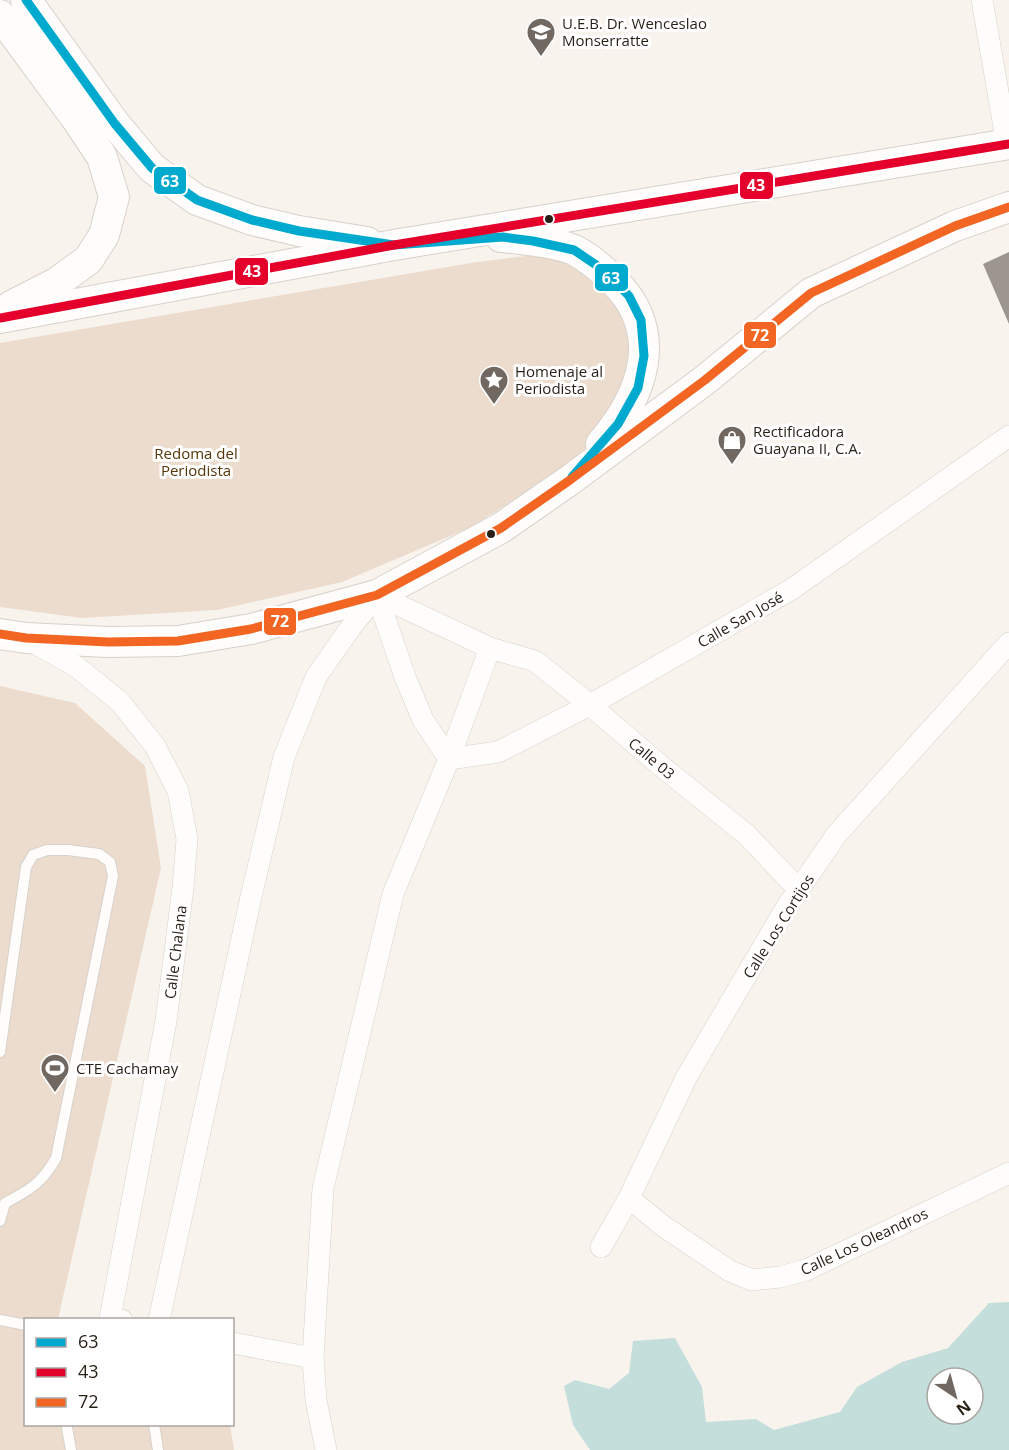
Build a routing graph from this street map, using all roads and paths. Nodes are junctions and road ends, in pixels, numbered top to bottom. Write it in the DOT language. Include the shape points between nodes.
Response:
graph roads {
  1 [pos="26,0"];
  2 [pos="982,0"];
  3 [pos="0,15"];
  4 [pos="1008,144"];
  5 [pos="1009,207"];
  6 [pos="394,245"];
  7 [pos="0,311"];
  8 [pos="0,318"];
  9 [pos="1009,436"];
  10 [pos="570,480"];
  11 [pos="377,595"];
  12 [pos="13,636"];
  13 [pos="1009,643"];
  14 [pos="490,648"];
  15 [pos="590,705"];
  16 [pos="449,759"];
  17 [pos="799,890"];
  18 [pos="0,1052"];
  19 [pos="1009,1173"];
  20 [pos="629,1198"];
  21 [pos="2,1199"];
  22 [pos="0,1221"];
  23 [pos="601,1247"];
  24 [pos="112,1318"];
  25 [pos="159,1318"];
  26 [pos="0,1320"];
  27 [pos="24,1325"];
  28 [pos="234,1343"];
  29 [pos="313,1358"];
  30 [pos="154,1426"];
  31 [pos="67,1428"];
  32 [pos="71,1450"];
  33 [pos="158,1450"];
  34 [pos="326,1450"];
  1 -- 6 [label="main road" via="122,133 152,168 197,200 299,231"];
  2 -- 4 [label="street"];
  3 -- 7 [label="main road" via="102,157 114,197 104,235 88,260 56,283"];
  4 -- 6 [label="main road"];
  5 -- 10 [label="main road" via="955,226 811,293 705,380"];
  6 -- 8 [label="main road"];
  6 -- 10 [label="main road" via="502,237 533,241 574,250 604,271 628,296 641,320 644,356 638,388 618,424"];
  9 -- 15 [label="street, Calle San José" via="792,589"];
  10 -- 11 [label="main road" via="501,528"];
  11 -- 12 [label="main road" via="251,629 178,640 108,642"];
  11 -- 14 [label="street, Calle 03"];
  11 -- 16 [label="street" via="423,720"];
  11 -- 25 [label="street" via="316,677 284,757"];
  12 -- 24 [label="street, Calle Chalana" via="77,667 120,702 155,746 178,791 187,839 166,1021"];
  13 -- 17 [label="street, Calle Los Cortijos" via="837,834"];
  14 -- 15 [label="street, Calle 03" via="535,661"];
  14 -- 16 [label="street"];
  15 -- 16 [label="street, Calle San José" via="498,752"];
  15 -- 17 [label="street, Calle 03" via="747,835"];
  16 -- 29 [label="street" via="393,894 323,1188"];
  17 -- 20 [label="street, Calle Los Cortijos" via="687,1076"];
  18 -- 21 [label="lane" via="26,867 33,855 47,850 99,854 110,862 113,876 57,1158 45,1177 28,1191"];
  19 -- 20 [label="street, Calle Los Oleandros" via="806,1270 752,1280 730,1271"];
  20 -- 23 [label="street, Calle Los Cortijos"];
  21 -- 22 [label="lane"];
  26 -- 27 [label="lane"];
  28 -- 29 [label="street"];
  29 -- 34 [label="street"];
  30 -- 33 [label="lane"];
  31 -- 32 [label="lane"];
}
